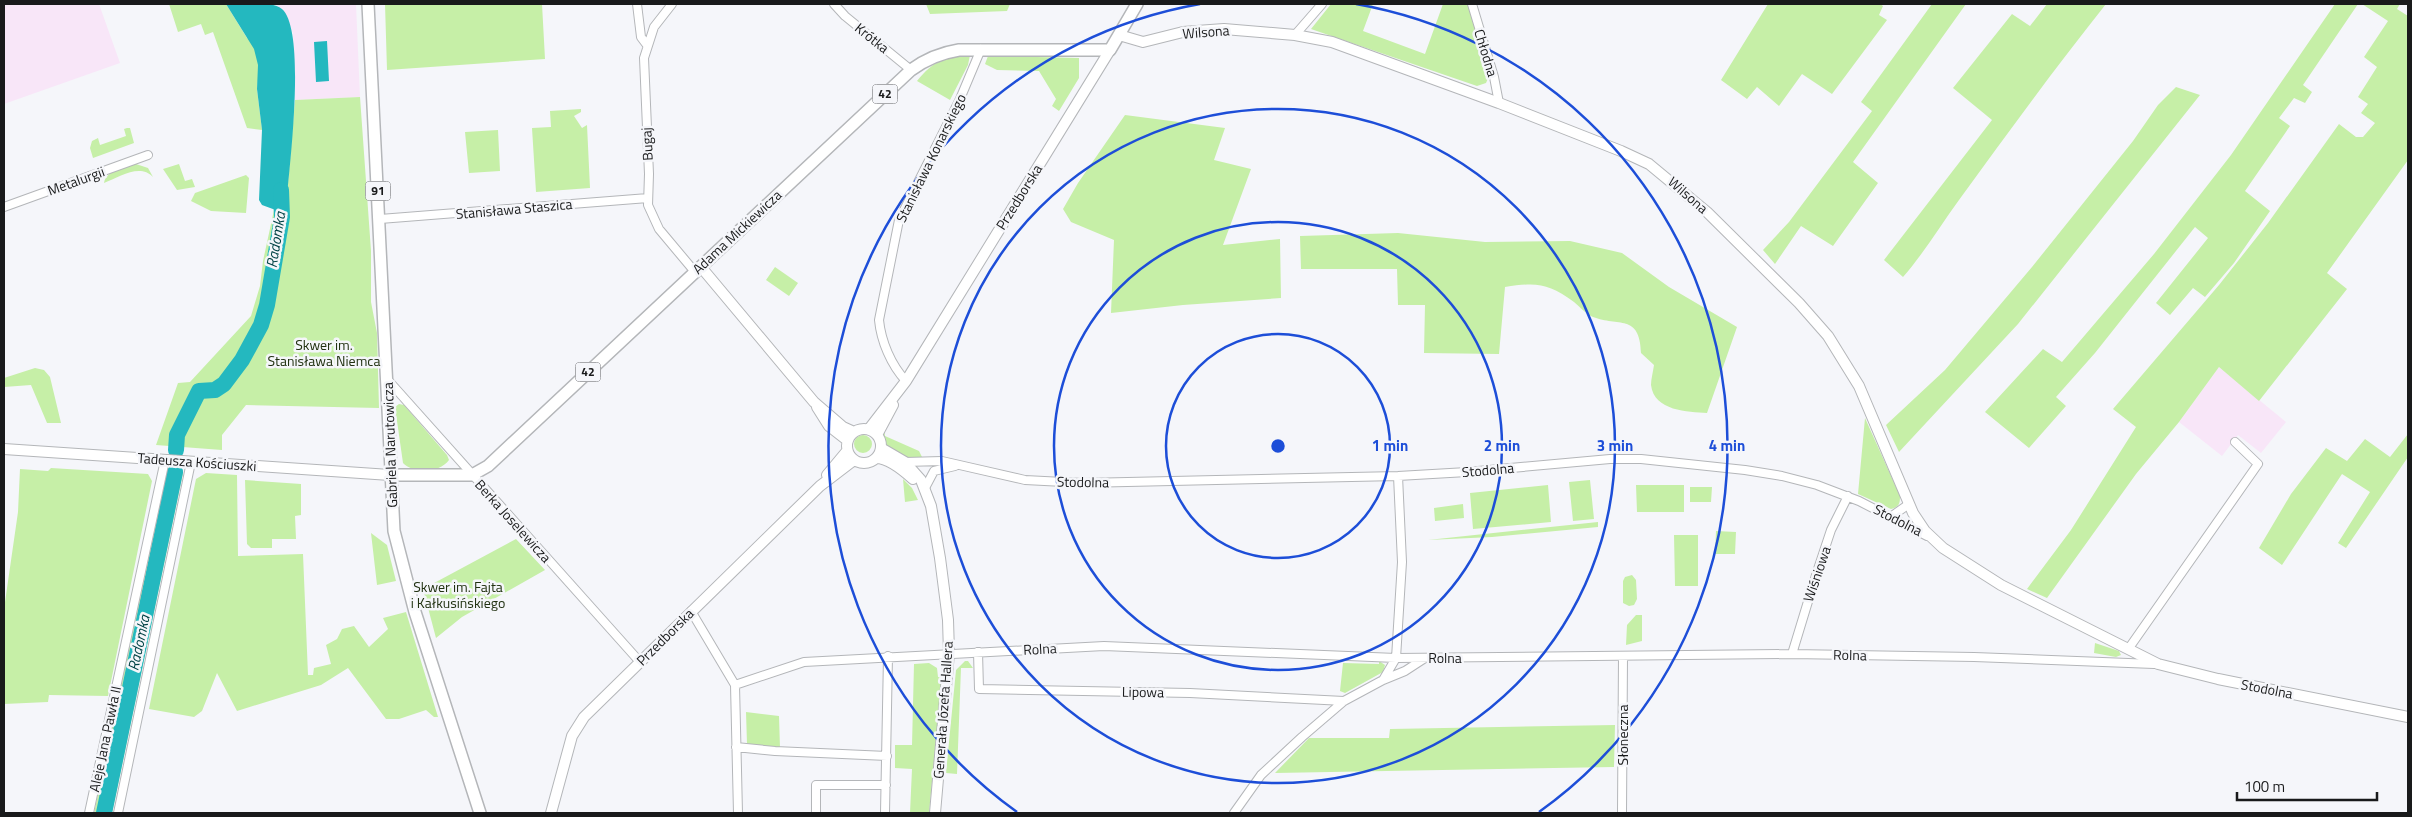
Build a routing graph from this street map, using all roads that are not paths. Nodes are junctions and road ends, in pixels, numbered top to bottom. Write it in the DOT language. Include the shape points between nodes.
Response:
graph roads {
  1 [pos="368,4"];
  2 [pos="637,4"];
  3 [pos="660,4"];
  4 [pos="834,4"];
  5 [pos="1138,4"];
  6 [pos="1322,4"];
  7 [pos="1472,4"];
  8 [pos="669,7"];
  9 [pos="1119,35"];
  10 [pos="1296,35"];
  11 [pos="647,45"];
  12 [pos="981,49"];
  13 [pos="1110,50"];
  14 [pos="911,70"];
  15 [pos="1499,103"];
  16 [pos="148,155"];
  17 [pos="648,198"];
  18 [pos="4,207"];
  19 [pos="380,219"];
  20 [pos="698,269"];
  21 [pos="387,379"];
  22 [pos="906,381"];
  23 [pos="873,432"];
  24 [pos="850,436"];
  25 [pos="2234,442"];
  26 [pos="881,448"];
  27 [pos="4,449"];
  28 [pos="851,455"];
  29 [pos="876,458"];
  30 [pos="165,460"];
  31 [pos="190,462"];
  32 [pos="905,462"];
  33 [pos="955,466"];
  34 [pos="472,475"];
  35 [pos="390,476"];
  36 [pos="1398,476"];
  37 [pos="925,488"];
  38 [pos="1848,496"];
  39 [pos="1908,504"];
  40 [pos="1892,516"];
  41 [pos="1931,538"];
  42 [pos="691,611"];
  43 [pos="2129,648"];
  44 [pos="978,652"];
  45 [pos="949,653"];
  46 [pos="1792,654"];
  47 [pos="888,656"];
  48 [pos="1623,656"];
  49 [pos="1396,658"];
  50 [pos="1426,658"];
  51 [pos="640,662"];
  52 [pos="2158,664"];
  53 [pos="1383,680"];
  54 [pos="735,684"];
  55 [pos="1344,701"];
  56 [pos="2408,717"];
  57 [pos="736,747"];
  58 [pos="887,756"];
  59 [pos="886,785"];
  60 [pos="89,813"];
  61 [pos="118,813"];
  62 [pos="480,813"];
  63 [pos="550,813"];
  64 [pos="738,813"];
  65 [pos="816,813"];
  66 [pos="885,813"];
  67 [pos="935,813"];
  68 [pos="1234,813"];
  69 [pos="1622,813"];
  1 -- 19 [label="main road, Gabriela Narutowicza / 91"];
  2 -- 11 [label="street, Bugaj" via="641,37"];
  3 -- 8 [label="street"];
  4 -- 14 [label="street, Krótka" via="844,16"];
  5 -- 9 [label="main road, Przedborska"];
  6 -- 10 [label="street"];
  7 -- 15 [label="street, Chłodna"];
  8 -- 11 [label="street" via="654,27"];
  9 -- 10 [label="street, Wilsona" via="1143,42 1206,29"];
  9 -- 13 [label="main road, Przedborska"];
  10 -- 15 [label="street, Wilsona" via="1332,42"];
  11 -- 17 [label="street, Bugaj" via="643,74"];
  12 -- 13 [label="main road, Adama Mickiewicza / 42"];
  12 -- 14 [label="main road, Adama Mickiewicza / 42" via="946,52"];
  12 -- 22 [label="street, Stanisława Konarskiego" via="960,99 904,209 893,248 879,320 880,331 897,372"];
  13 -- 22 [label="street, Przedborska"];
  14 -- 20 [label="main road, Adama Mickiewicza / 42"];
  15 -- 39 [label="street, Wilsona" via="1649,164 1707,212 1798,304 1836,348 1859,386"];
  16 -- 18 [label="street, Metalurgii"];
  17 -- 19 [label="street, Stanisława Staszica"];
  17 -- 20 [label="street, Bugaj" via="650,212 659,229"];
  19 -- 21 [label="main road, Gabriela Narutowicza / 91"];
  20 -- 24 [label="street, Bugaj" via="814,402 823,418"];
  20 -- 34 [label="main road, Adama Mickiewicza / 42" via="488,466"];
  21 -- 34 [label="street, Berka Joselewicza"];
  21 -- 35 [label="main road, Gabriela Narutowicza / 91"];
  22 -- 23 [label="street, Przedborska"];
  23 -- 24 [label="street"];
  23 -- 26 [label="street"];
  24 -- 28 [label="street"];
  25 -- 43 [label="street" via="2258,464"];
  26 -- 29 [label="street"];
  26 -- 32 [label="street, Generała Józefa Hallera"];
  27 -- 30 [label="street, Tadeusza Kościuszki"];
  28 -- 29 [label="street" via="867,463"];
  28 -- 42 [label="street, Przedborska"];
  29 -- 37 [label="street" via="894,464"];
  30 -- 31 [label="street, Tadeusza Kościuszki"];
  30 -- 60 [label="street, Aleje Jana Pawła II"];
  31 -- 35 [label="street, Tadeusza Kościuszki"];
  31 -- 61 [label="street, Aleje Jana Pawła II"];
  32 -- 33 [label="street, Stodolna" via="934,460"];
  32 -- 37 [label="street, Generała Józefa Hallera"];
  33 -- 36 [label="street, Stodolna" via="1025,480 1084,483"];
  33 -- 37 [label="street" via="934,471"];
  34 -- 35 [label="main road"];
  34 -- 51 [label="street, Berka Joselewicza"];
  35 -- 62 [label="main road, Gabriela Narutowicza" via="394,531 407,583"];
  36 -- 38 [label="street, Stodolna" via="1610,458 1641,459 1782,476"];
  36 -- 49 [label="street" via="1402,562"];
  37 -- 45 [label="street, Generała Józefa Hallera" via="940,558"];
  38 -- 40 [label="street, Stodolna"];
  38 -- 46 [label="street, Wiśniowa" via="1816,572"];
  39 -- 40 [label="street"];
  39 -- 41 [label="street, Wilsona"];
  40 -- 41 [label="street, Stodolna"];
  41 -- 43 [label="street, Stodolna" via="2001,585"];
  42 -- 51 [label="street, Przedborska"];
  42 -- 54 [label="street"];
  43 -- 52 [label="street, Stodolna"];
  44 -- 45 [label="street, Rolna"];
  44 -- 49 [label="street, Rolna" via="1104,646"];
  44 -- 55 [label="street, Lipowa" via="979,690 1190,693"];
  45 -- 47 [label="street, Rolna"];
  45 -- 67 [label="street, Generała Józefa Hallera"];
  46 -- 48 [label="street, Rolna"];
  46 -- 52 [label="street, Rolna"];
  47 -- 54 [label="street, Rolna" via="804,662"];
  47 -- 58 [label="street"];
  48 -- 50 [label="street, Rolna"];
  48 -- 69 [label="street, Słoneczna"];
  49 -- 50 [label="street, Rolna"];
  49 -- 53 [label="street"];
  50 -- 53 [label="street"];
  51 -- 63 [label="street, Przedborska" via="589,712 572,736"];
  52 -- 56 [label="street, Stodolna"];
  53 -- 55 [label="street"];
  54 -- 57 [label="street"];
  55 -- 68 [label="street" via="1261,775"];
  57 -- 58 [label="street"];
  57 -- 64 [label="street"];
  58 -- 59 [label="street"];
  59 -- 65 [label="street" via="816,785"];
  59 -- 66 [label="street"];
}
